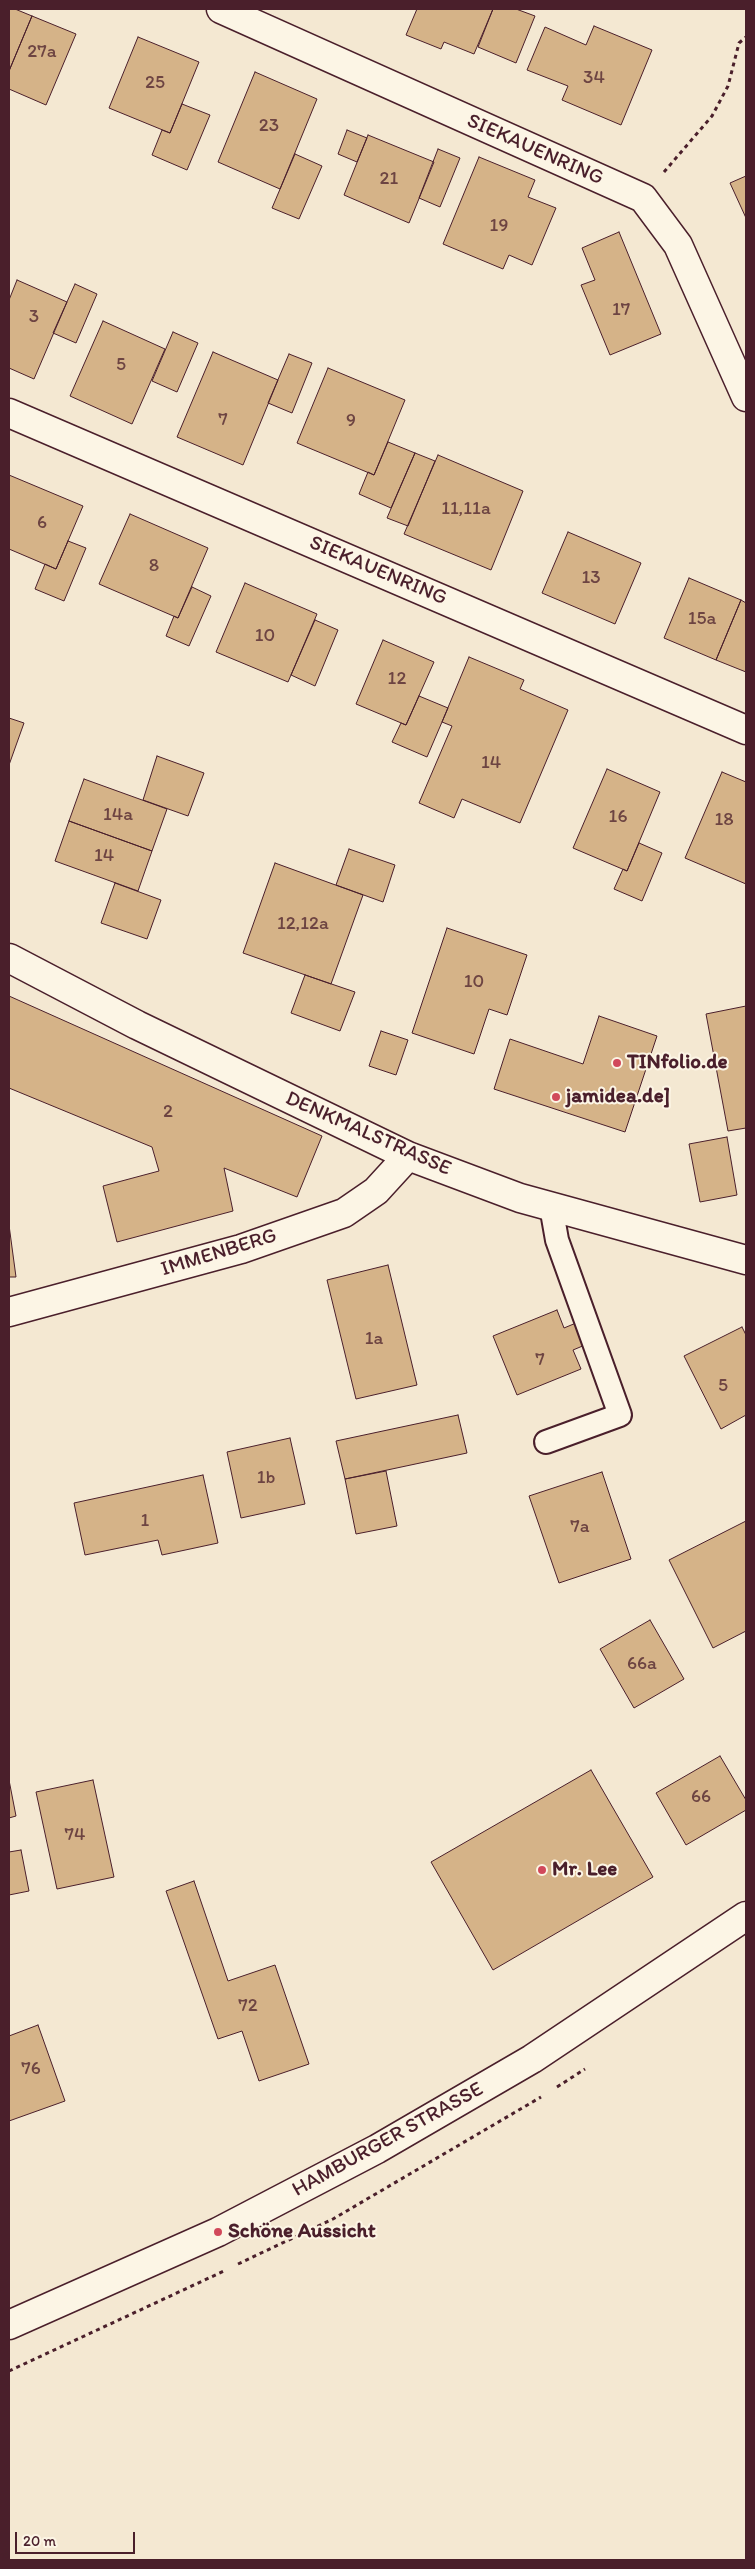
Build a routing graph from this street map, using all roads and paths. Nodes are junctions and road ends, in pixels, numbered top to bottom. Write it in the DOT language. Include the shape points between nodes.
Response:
graph roads {
  1 [pos="222,9"];
  2 [pos="746,37"];
  3 [pos="690,141"];
  4 [pos="746,397"];
  5 [pos="9,413"];
  6 [pos="746,730"];
  7 [pos="9,958"];
  8 [pos="408,1156"];
  9 [pos="551,1206"];
  10 [pos="746,1260"];
  11 [pos="9,1312"];
  12 [pos="546,1442"];
  13 [pos="746,1916"];
  14 [pos="9,2325"];
  1 -- 4 [label="street, SIEKAUENRING" via="643,198 678,245"];
  2 -- 3 [label="path" via="739,43 724,94 712,116"];
  5 -- 6 [label="street, SIEKAUENRING"];
  7 -- 8 [label="street, DENKMALSTRASSE" via="138,1025"];
  8 -- 9 [label="street, DENKMALSTRASSE" via="520,1198"];
  8 -- 11 [label="street, IMMENBERG" via="376,1192 344,1213 241,1249"];
  9 -- 10 [label="street, DENKMALSTRASSE"];
  9 -- 12 [label="lane" via="557,1240 620,1415"];
  13 -- 14 [label="street, HAMBURGER STRASSE" via="532,2059 377,2149 218,2232"];
}
